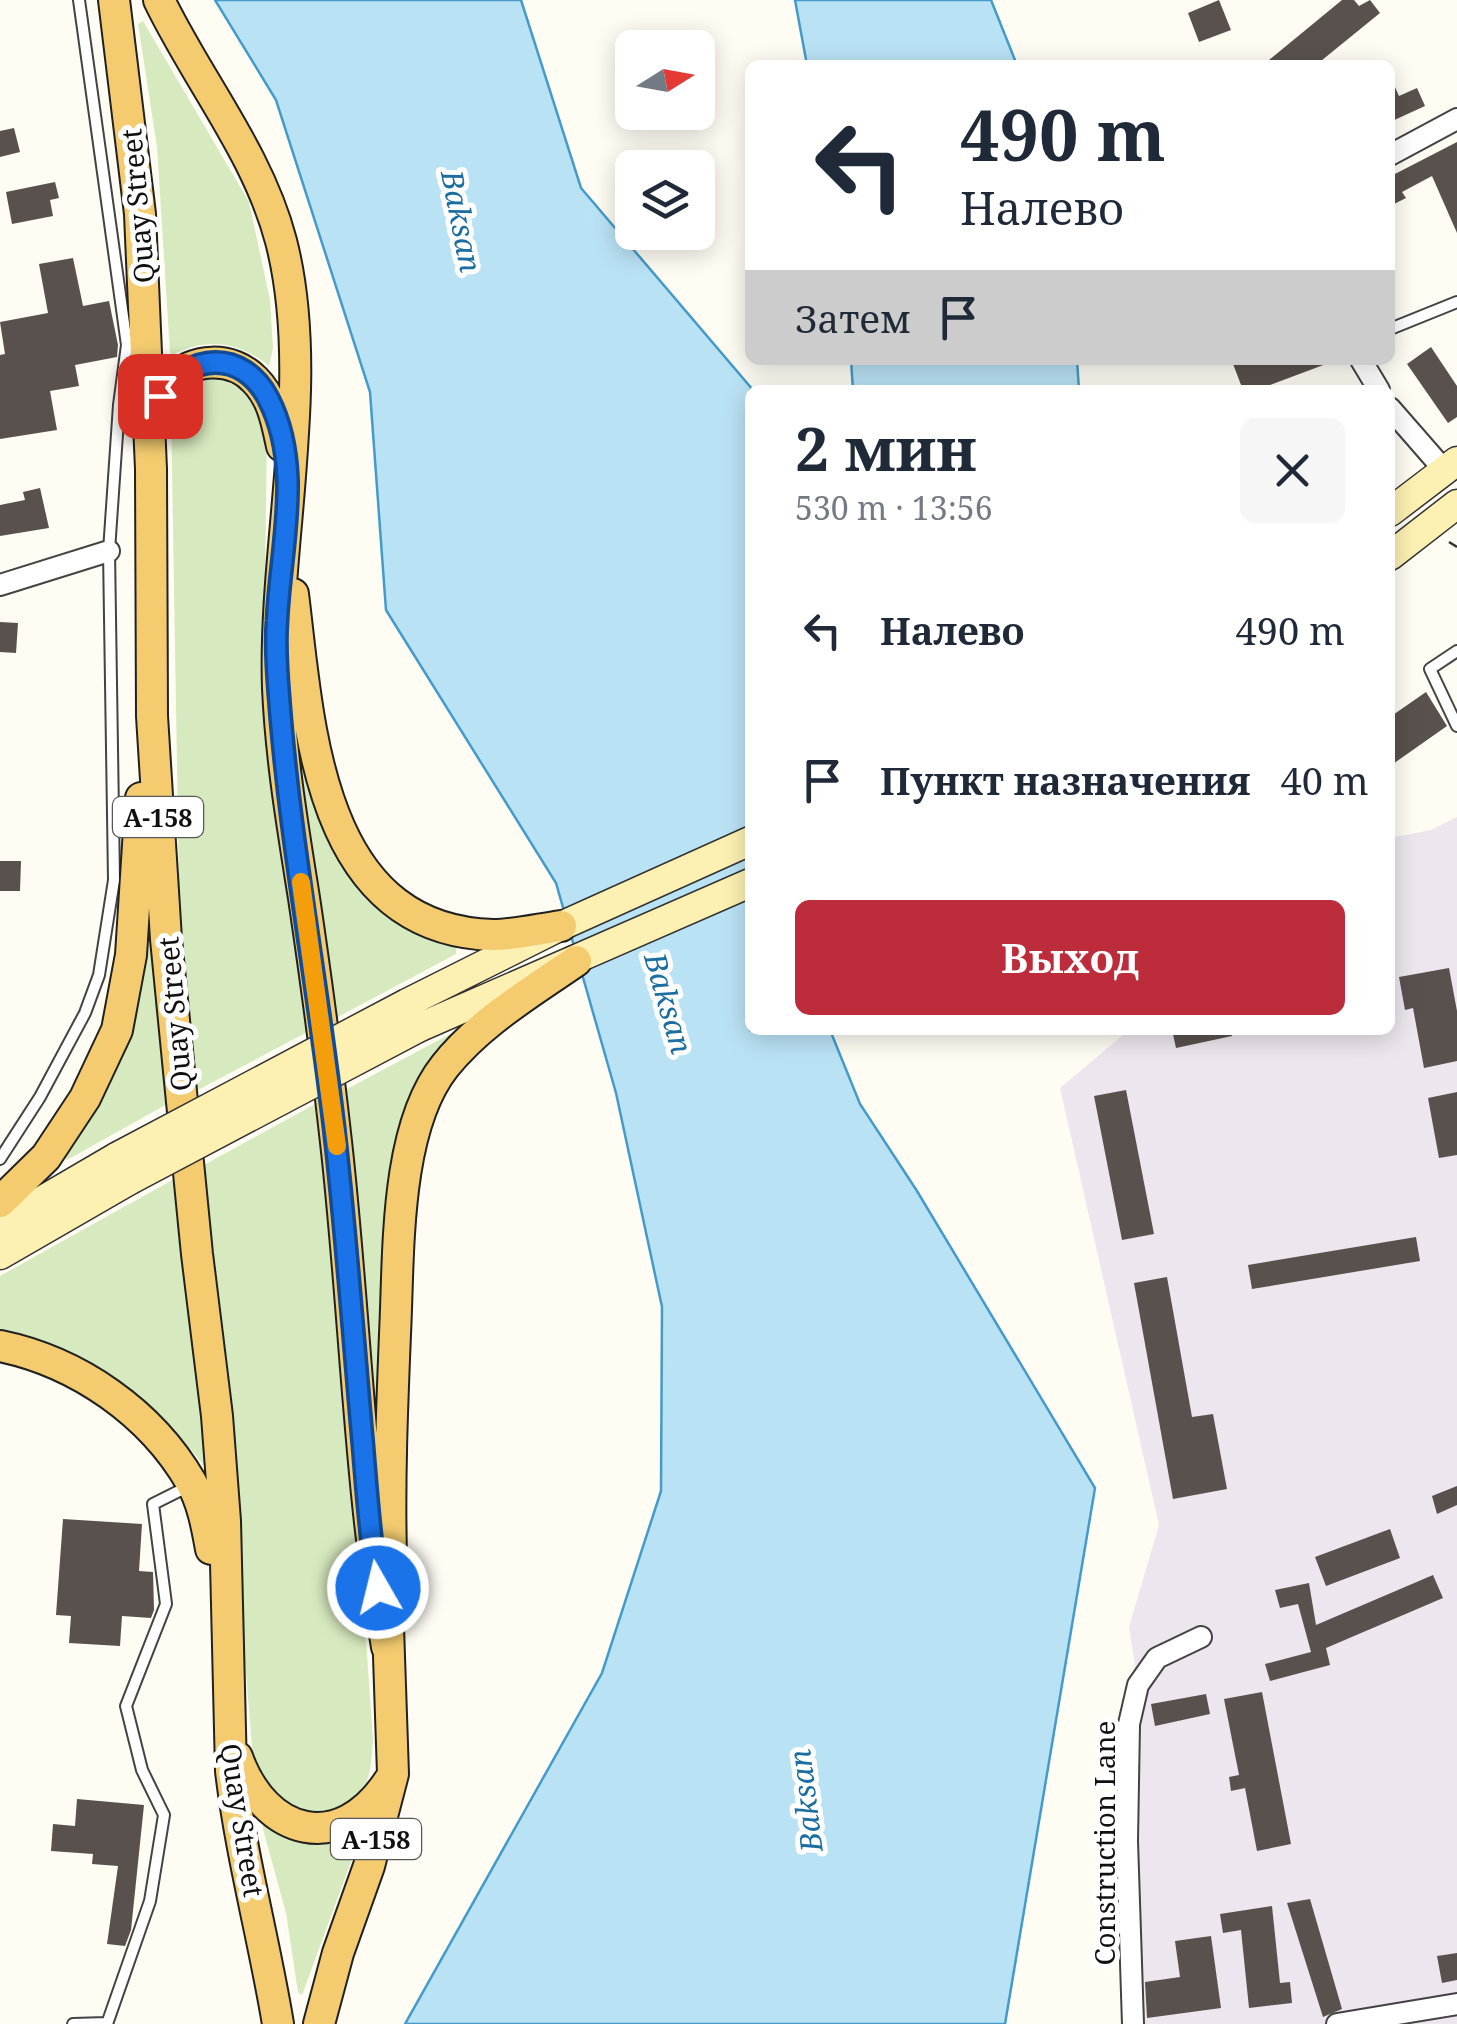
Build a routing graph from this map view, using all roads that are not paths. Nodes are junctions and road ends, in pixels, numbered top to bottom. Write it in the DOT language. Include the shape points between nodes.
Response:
graph roads {
  1 [pos="79,0"];
  2 [pos="114,0"];
  3 [pos="160,0"];
  4 [pos="1457,119"];
  5 [pos="1395,152"];
  6 [pos="1457,302"];
  7 [pos="1395,326"];
  8 [pos="1395,413"];
  9 [pos="150,425"];
  10 [pos="1451,466"];
  11 [pos="289,483"];
  12 [pos="1457,504"];
  13 [pos="1395,508"];
  14 [pos="286,533"];
  15 [pos="109,551"];
  16 [pos="1395,552"];
  17 [pos="0,586"];
  18 [pos="1457,651"];
  19 [pos="152,716"];
  20 [pos="1457,726"];
  21 [pos="745,844"];
  22 [pos="745,884"];
  23 [pos="561,926"];
  24 [pos="576,961"];
  25 [pos="412,1016"];
  26 [pos="0,1160"];
  27 [pos="124,1168"];
  28 [pos="0,1202"];
  29 [pos="0,1224"];
  30 [pos="0,1255"];
  31 [pos="0,1346"];
  32 [pos="192,1484"];
  33 [pos="226,1634"];
  34 [pos="1201,1637"];
  35 [pos="388,1647"];
  36 [pos="229,1736"];
  37 [pos="393,1774"];
  38 [pos="1457,2004"];
  39 [pos="73,2024"];
  40 [pos="107,2024"];
  41 [pos="278,2024"];
  42 [pos="319,2024"];
  43 [pos="1133,2024"];
  44 [pos="1337,2024"];
  1 -- 15 [label="lane" via="127,345"];
  2 -- 9 [label="main road, Quay Street / А-158" via="140,214"];
  3 -- 11 [label="main road, А-158" via="268,196 282,244 294,361"];
  4 -- 5 [label="street"];
  6 -- 7 [label="lane"];
  8 -- 10 [label="street"];
  9 -- 11 [label="main road" via="160,396 187,369 222,362 240,367 268,397"];
  9 -- 19 [label="main road, Quay Street / А-158"];
  10 -- 13 [label="main road"];
  11 -- 14 [label="main road, А-158"];
  12 -- 16 [label="main road"];
  14 -- 23 [label="main road" via="316,755 346,846 391,897 438,925 494,935"];
  14 -- 35 [label="main road, А-158" via="276,622 278,694 337,1148 372,1559"];
  15 -- 17 [label="street"];
  15 -- 26 [label="lane" via="114,880 99,976 72,1040"];
  18 -- 20 [label="lane" via="1430,670"];
  19 -- 28 [label="main road" via="117,1030 46,1157"];
  19 -- 33 [label="main road, Quay Street / А-158" via="168,958 217,1416"];
  21 -- 23 [label="main road"];
  22 -- 24 [label="main road"];
  23 -- 25 [label="main road"];
  24 -- 25 [label="main road"];
  24 -- 35 [label="main road" via="442,1068 414,1134 398,1270"];
  25 -- 27 [label="main road, bridge"];
  27 -- 29 [label="main road"];
  27 -- 30 [label="main road"];
  31 -- 32 [label="main road" via="100,1386 146,1425"];
  32 -- 33 [label="main road" via="204,1512"];
  32 -- 40 [label="lane" via="154,1504 166,1604 126,1706 142,1770 164,1814 150,1901"];
  33 -- 36 [label="main road, Quay Street / А-158"];
  34 -- 43 [label="street, Construction Lane" via="1157,1658 1138,1686 1129,1724"];
  35 -- 37 [label="main road, А-158"];
  36 -- 37 [label="main road" via="260,1800 282,1820 304,1828 363,1811"];
  36 -- 41 [label="main road, Quay Street / А-158" via="236,1811"];
  37 -- 42 [label="main road, А-158"];
  38 -- 44 [label="street"];
  39 -- 40 [label="lane"];
}
